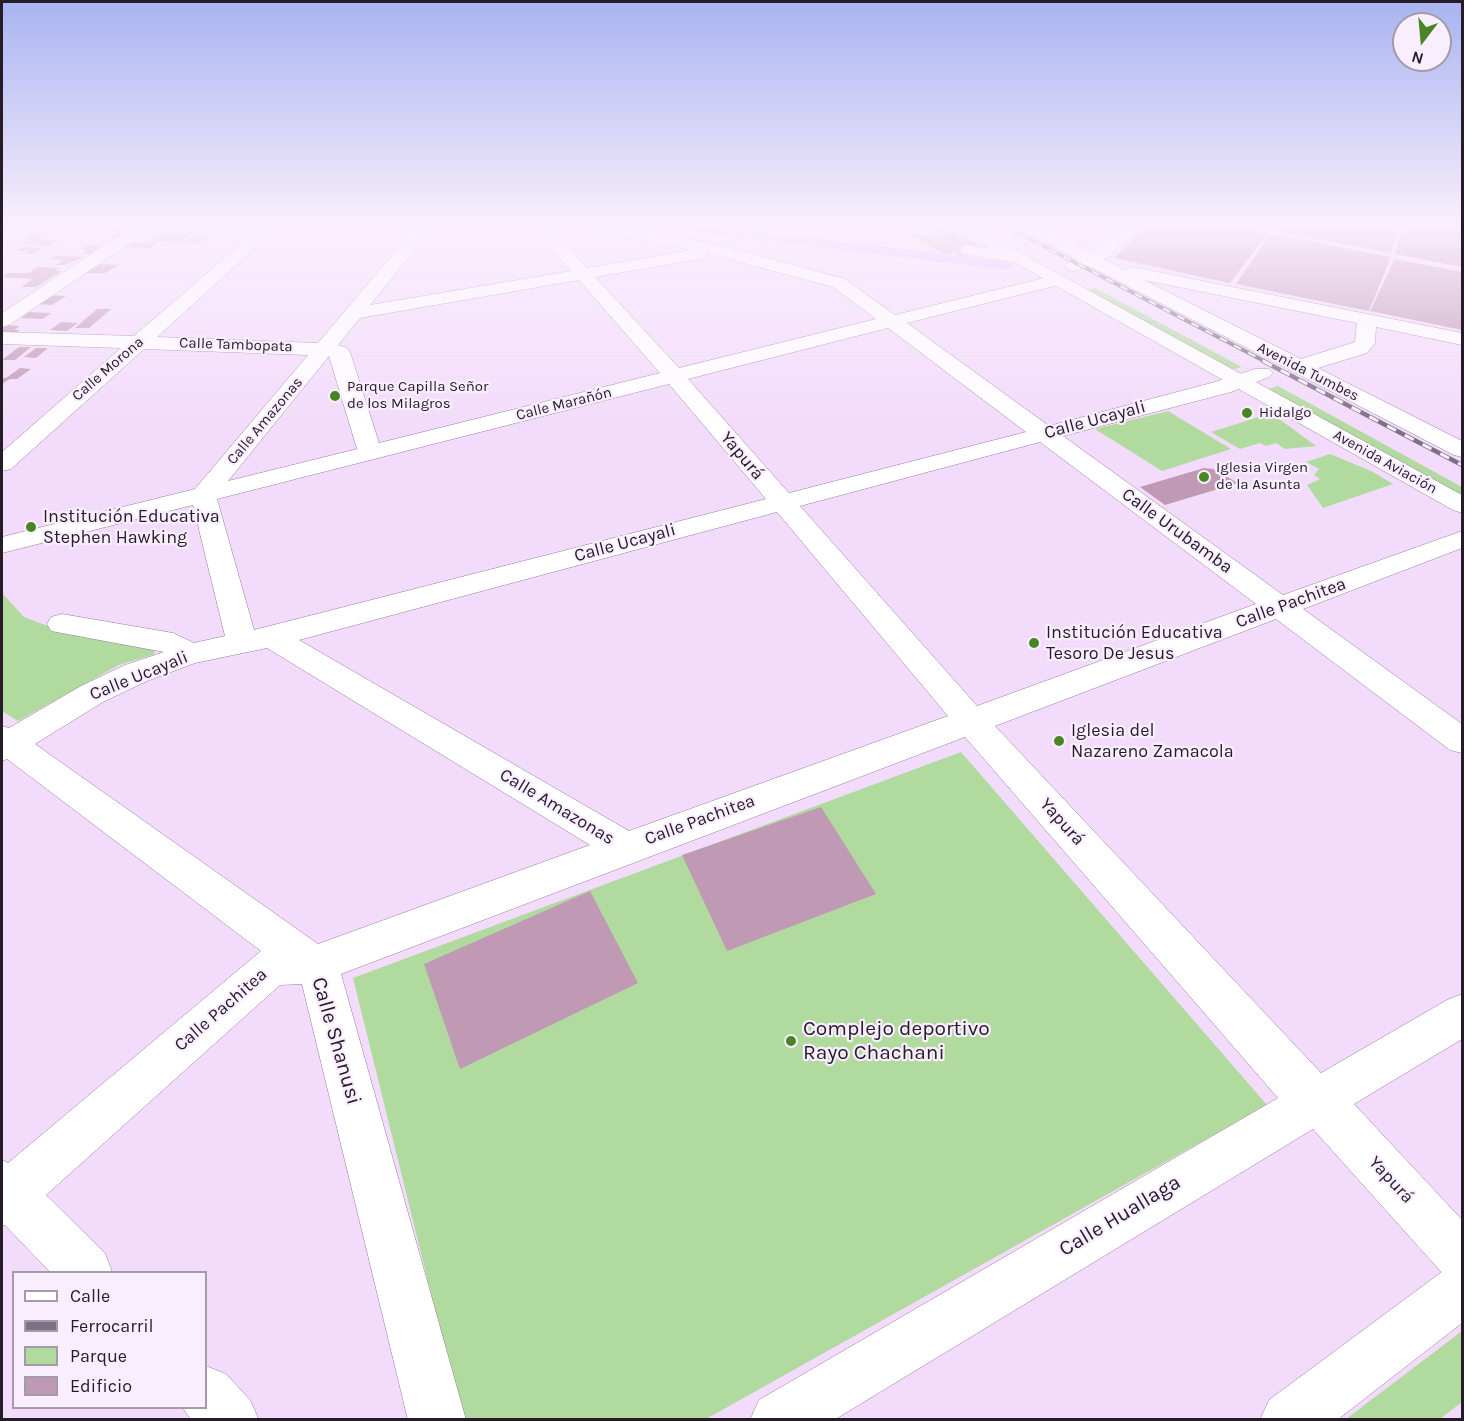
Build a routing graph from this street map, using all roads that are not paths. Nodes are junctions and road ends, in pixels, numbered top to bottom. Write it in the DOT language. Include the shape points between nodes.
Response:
graph roads {
  1 [pos="44,293"];
  2 [pos="195,293"];
  3 [pos="372,293"];
  4 [pos="474,293"];
  5 [pos="600,293"];
  6 [pos="853,293"];
  7 [pos="992,293"];
  8 [pos="1097,293"];
  9 [pos="1125,293"];
  10 [pos="1155,293"];
  11 [pos="1245,293"];
  12 [pos="356,313"];
  13 [pos="1367,319"];
  14 [pos="2,321"];
  15 [pos="892,321"];
  16 [pos="2,338"];
  17 [pos="1462,339"];
  18 [pos="140,342"];
  19 [pos="326,349"];
  20 [pos="1299,367"];
  21 [pos="674,375"];
  22 [pos="1250,376"];
  23 [pos="1044,433"];
  24 [pos="1462,450"];
  25 [pos="370,453"];
  26 [pos="2,464"];
  27 [pos="1462,482"];
  28 [pos="203,495"];
  29 [pos="781,502"];
  30 [pos="1462,505"];
  31 [pos="1462,539"];
  32 [pos="2,545"];
  33 [pos="1280,607"];
  34 [pos="62,624"];
  35 [pos="257,640"];
  36 [pos="189,654"];
  37 [pos="970,720"];
  38 [pos="1462,741"];
  39 [pos="4,744"];
  40 [pos="626,848"];
  41 [pos="313,965"];
  42 [pos="1462,1015"];
  43 [pos="1317,1099"];
  44 [pos="4,1194"];
  45 [pos="1462,1257"];
  46 [pos="85,1271"];
  47 [pos="1462,1290"];
  48 [pos="207,1395"];
  49 [pos="230,1419"];
  50 [pos="437,1419"];
  51 [pos="779,1419"];
  52 [pos="1289,1419"];
  1 -- 14 [label="street"];
  2 -- 18 [label="street, Calle Morona"];
  3 -- 12 [label="street, Calle Amazonas"];
  4 -- 12 [label="street"];
  5 -- 21 [label="street, Yapurá"];
  6 -- 15 [label="street, Calle Urubamba"];
  7 -- 15 [label="street, Calle Marañón"];
  8 -- 22 [label="street, Avenida Aviación"];
  9 -- 22 [label="street, Avenida Aviación"];
  10 -- 20 [label="street, Avenida Tumbes"];
  11 -- 13 [label="street"];
  12 -- 19 [label="street, Calle Amazonas"];
  13 -- 17 [label="street"];
  13 -- 20 [label="street" via="1365,343 1360,349"];
  15 -- 21 [label="street, Calle Marañón"];
  15 -- 23 [label="street, Calle Urubamba"];
  16 -- 18 [label="street, Calle Tambopata"];
  18 -- 19 [label="street, Calle Tambopata"];
  18 -- 26 [label="street, Calle Morona"];
  19 -- 25 [label="street" via="340,352"];
  19 -- 28 [label="street, Calle Amazonas"];
  20 -- 24 [label="street, Avenida Tumbes"];
  21 -- 25 [label="street, Calle Marañón"];
  21 -- 29 [label="street, Yapurá"];
  22 -- 23 [label="street, Calle Ucayali" via="1223,387"];
  22 -- 27 [label="street, Avenida Aviación"];
  22 -- 30 [label="street, Avenida Aviación"];
  23 -- 29 [label="street, Calle Ucayali"];
  23 -- 33 [label="street, Calle Urubamba"];
  25 -- 28 [label="street, Calle Marañón"];
  28 -- 32 [label="street, Calle Marañón"];
  28 -- 35 [label="street"];
  29 -- 35 [label="street, Calle Ucayali"];
  29 -- 37 [label="street, Yapurá"];
  31 -- 33 [label="street, Calle Pachitea"];
  33 -- 37 [label="street, Calle Pachitea"];
  33 -- 38 [label="street, Calle Urubamba"];
  34 -- 36 [label="street" via="173,643"];
  35 -- 36 [label="street, Calle Ucayali"];
  35 -- 40 [label="street, Calle Amazonas"];
  36 -- 39 [label="street, Calle Ucayali" via="92,694"];
  37 -- 40 [label="street, Calle Pachitea"];
  37 -- 43 [label="street, Yapurá" via="1295,1082"];
  39 -- 41 [label="street, Calle Shanusi"];
  40 -- 41 [label="street, Calle Pachitea"];
  41 -- 44 [label="street, Calle Pachitea" via="271,966"];
  41 -- 50 [label="street, Calle Shanusi" via="322,978"];
  42 -- 43 [label="street, Calle Huallaga"];
  43 -- 45 [label="street, Yapurá"];
  43 -- 51 [label="street, Calle Huallaga"];
  44 -- 46 [label="street"];
  47 -- 52 [label="street"];
  48 -- 49 [label="street"];
}
